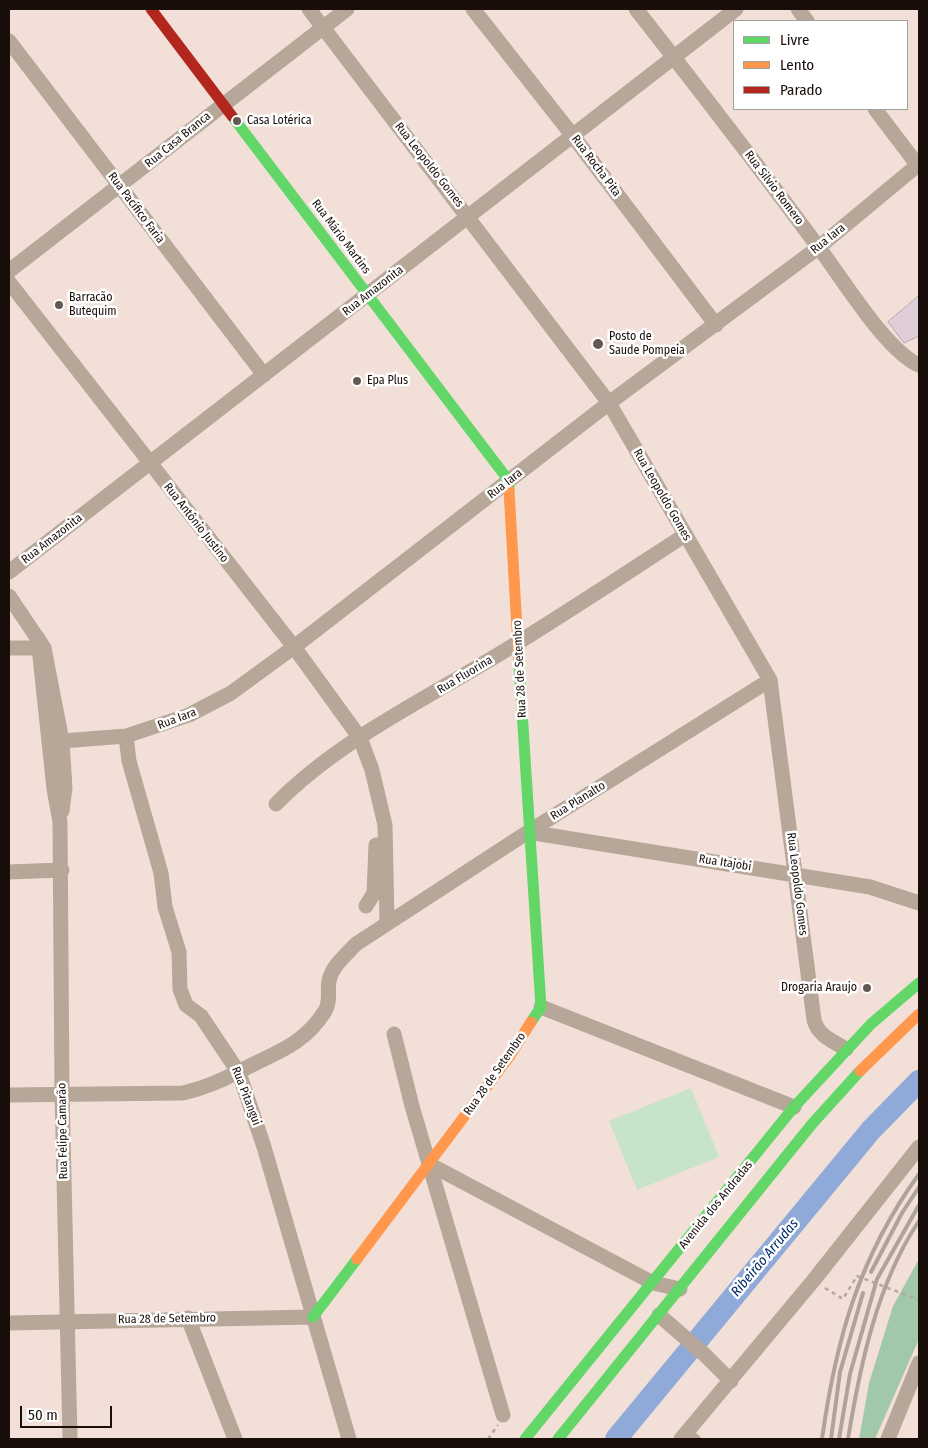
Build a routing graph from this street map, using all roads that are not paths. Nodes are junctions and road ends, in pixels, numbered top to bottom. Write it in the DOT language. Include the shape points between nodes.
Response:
graph roads {
  1 [pos="151,9"];
  2 [pos="309,9"];
  3 [pos="347,9"];
  4 [pos="473,9"];
  5 [pos="636,9"];
  6 [pos="736,9"];
  7 [pos="798,9"];
  8 [pos="806,20"];
  9 [pos="323,27"];
  10 [pos="9,41"];
  11 [pos="674,57"];
  12 [pos="224,103"];
  13 [pos="876,110"];
  14 [pos="572,136"];
  15 [pos="919,165"];
  16 [pos="120,186"];
  17 [pos="469,217"];
  18 [pos="819,247"];
  19 [pos="9,271"];
  20 [pos="9,282"];
  21 [pos="368,295"];
  22 [pos="716,325"];
  23 [pos="917,364"];
  24 [pos="264,375"];
  25 [pos="609,403"];
  26 [pos="150,464"];
  27 [pos="509,480"];
  28 [pos="685,535"];
  29 [pos="9,572"];
  30 [pos="9,596"];
  31 [pos="518,643"];
  32 [pos="40,644"];
  33 [pos="294,647"];
  34 [pos="9,648"];
  35 [pos="770,680"];
  36 [pos="126,736"];
  37 [pos="360,738"];
  38 [pos="62,741"];
  39 [pos="372,770"];
  40 [pos="276,804"];
  41 [pos="60,822"];
  42 [pos="528,832"];
  43 [pos="62,870"];
  44 [pos="9,872"];
  45 [pos="796,874"];
  46 [pos="919,903"];
  47 [pos="366,906"];
  48 [pos="387,923"];
  49 [pos="919,982"];
  50 [pos="541,1006"];
  51 [pos="919,1014"];
  52 [pos="394,1034"];
  53 [pos="846,1049"];
  54 [pos="239,1073"];
  55 [pos="62,1092"];
  56 [pos="9,1095"];
  57 [pos="794,1107"];
  58 [pos="812,1124"];
  59 [pos="919,1147"];
  60 [pos="430,1164"];
  61 [pos="653,1283"];
  62 [pos="680,1289"];
  63 [pos="313,1317"];
  64 [pos="188,1318"];
  65 [pos="662,1318"];
  66 [pos="68,1322"];
  67 [pos="9,1323"];
  68 [pos="919,1363"];
  69 [pos="731,1381"];
  70 [pos="503,1415"];
  71 [pos="688,1436"];
  72 [pos="70,1439"];
  73 [pos="235,1439"];
  74 [pos="350,1439"];
  75 [pos="525,1439"];
  76 [pos="558,1439"];
  77 [pos="888,1439"];
  1 -- 12 [label="street, Rua Mário Martins"];
  2 -- 9 [label="street, Rua Leopoldo Gomes"];
  3 -- 9 [label="street, Rua Casa Branca"];
  4 -- 14 [label="street, Rua Rocha Pita"];
  5 -- 11 [label="street, Rua Silvio Romero"];
  6 -- 11 [label="street, Rua Amazonita"];
  7 -- 8 [label="street"];
  9 -- 12 [label="street, Rua Casa Branca"];
  9 -- 17 [label="street, Rua Leopoldo Gomes"];
  10 -- 16 [label="street, Rua Pacífico Faria"];
  11 -- 14 [label="street, Rua Amazonita"];
  11 -- 18 [label="street, Rua Silvio Romero"];
  12 -- 16 [label="street, Rua Casa Branca"];
  12 -- 21 [label="street, Rua Mário Martins"];
  13 -- 15 [label="street"];
  14 -- 17 [label="street, Rua Amazonita"];
  14 -- 22 [label="street, Rua Rocha Pita"];
  15 -- 18 [label="street, Rua Iara"];
  16 -- 19 [label="street, Rua Casa Branca"];
  16 -- 24 [label="street, Rua Pacífico Faria"];
  17 -- 21 [label="street, Rua Amazonita"];
  17 -- 25 [label="street, Rua Leopoldo Gomes"];
  18 -- 22 [label="street, Rua Iara"];
  18 -- 23 [label="street, Rua Silvio Romero" via="886,339 898,352"];
  20 -- 26 [label="street, Rua Antônio Justino"];
  21 -- 24 [label="street, Rua Amazonita"];
  21 -- 27 [label="street, Rua Mário Martins"];
  22 -- 25 [label="street, Rua Iara"];
  24 -- 26 [label="street, Rua Amazonita"];
  25 -- 27 [label="street, Rua Iara"];
  25 -- 28 [label="street, Rua Leopoldo Gomes"];
  26 -- 29 [label="street, Rua Amazonita"];
  26 -- 33 [label="street, Rua Antônio Justino"];
  27 -- 31 [label="street, Rua 28 de Setembro"];
  27 -- 33 [label="street, Rua Iara"];
  28 -- 31 [label="street, Rua Fluorina"];
  28 -- 35 [label="street, Rua Leopoldo Gomes"];
  30 -- 32 [label="street"];
  31 -- 37 [label="street, Rua Fluorina"];
  31 -- 42 [label="street, Rua 28 de Setembro"];
  32 -- 34 [label="street"];
  32 -- 38 [label="street, Rua Felipe Camarão"];
  32 -- 41 [label="street, Rua Felipe Camarão"];
  33 -- 36 [label="street, Rua Iara" via="231,693 189,716"];
  33 -- 37 [label="street, Rua Antônio Justino"];
  35 -- 42 [label="street, Rua Planalto"];
  35 -- 45 [label="street, Rua Leopoldo Gomes"];
  36 -- 38 [label="street, Rua Iara"];
  36 -- 54 [label="street, Rua Pitangui" via="129,761 161,873 166,907 179,952 180,989 186,1005 201,1016"];
  37 -- 39 [label="street, Rua Antônio Justino"];
  37 -- 40 [label="street, Rua Fluorina" via="299,781"];
  38 -- 41 [label="street, Rua Felipe Camarão" via="65,788"];
  39 -- 47 [label="street, Rua Antônio Justino" via="376,864 374,894"];
  39 -- 48 [label="street, Rua Antônio Justino" via="384,825"];
  41 -- 43 [label="street, Rua Felipe Camarão"];
  42 -- 45 [label="street, Rua Itajobi"];
  42 -- 48 [label="street, Rua Planalto"];
  42 -- 50 [label="street, Rua 28 de Setembro"];
  43 -- 44 [label="street"];
  43 -- 55 [label="street, Rua Felipe Camarão"];
  45 -- 46 [label="street, Rua Itajobi" via="870,887"];
  45 -- 53 [label="street, Rua Leopoldo Gomes" via="816,1028 822,1036"];
  48 -- 54 [label="street" via="356,944 339,962 329,980 326,1009 310,1029 276,1055"];
  49 -- 53 [label="street, Avenida dos Andradas"];
  50 -- 57 [label="street"];
  50 -- 60 [label="street, Rua 28 de Setembro"];
  51 -- 58 [label="street, Avenida dos Andradas" via="865,1065"];
  52 -- 60 [label="street"];
  53 -- 57 [label="street, Avenida dos Andradas"];
  54 -- 55 [label="street" via="211,1086 183,1092"];
  54 -- 63 [label="street, Rua Pitangui"];
  55 -- 56 [label="street"];
  55 -- 66 [label="street, Rua Felipe Camarão"];
  57 -- 58 [label="street" via="806,1111"];
  57 -- 61 [label="street, Avenida dos Andradas"];
  58 -- 62 [label="street, Avenida dos Andradas"];
  59 -- 69 [label="street"];
  60 -- 61 [label="street"];
  60 -- 63 [label="street, Rua 28 de Setembro"];
  60 -- 70 [label="street"];
  61 -- 62 [label="street"];
  61 -- 75 [label="street, Avenida dos Andradas"];
  62 -- 65 [label="street, Avenida dos Andradas"];
  63 -- 64 [label="street, Rua 28 de Setembro"];
  63 -- 74 [label="street, Rua Pitangui"];
  64 -- 66 [label="street, Rua 28 de Setembro"];
  64 -- 73 [label="street"];
  65 -- 69 [label="street"];
  65 -- 76 [label="street, Avenida dos Andradas"];
  66 -- 67 [label="street, Rua 28 de Setembro"];
  66 -- 72 [label="street, Rua Felipe Camarão"];
  68 -- 77 [label="street"];
  69 -- 71 [label="street"];
}
